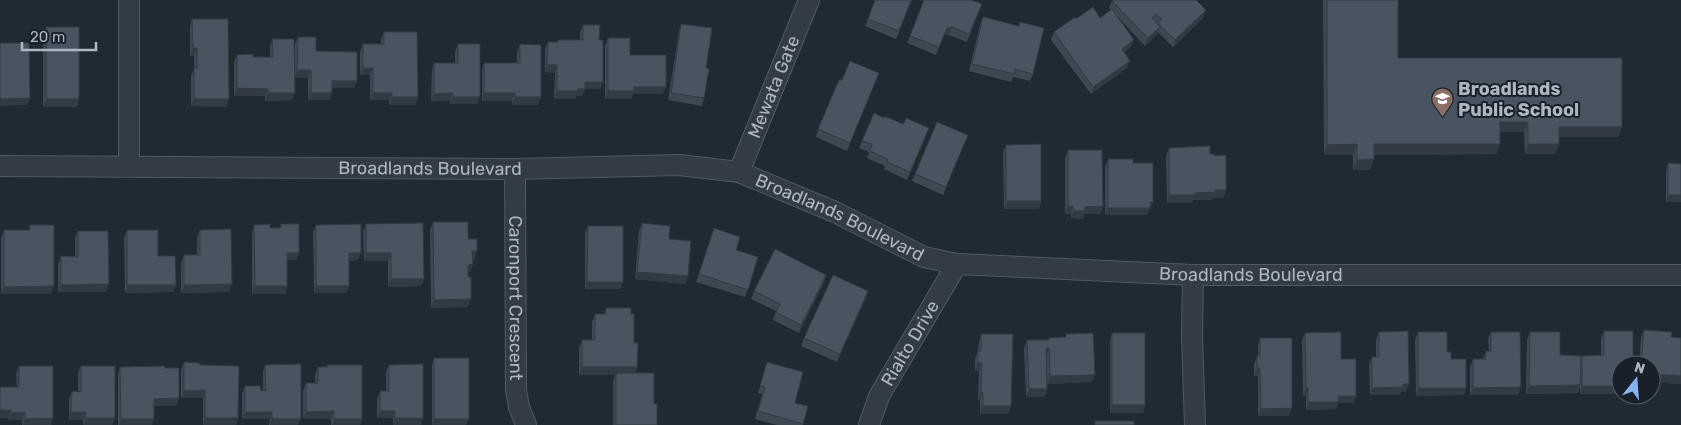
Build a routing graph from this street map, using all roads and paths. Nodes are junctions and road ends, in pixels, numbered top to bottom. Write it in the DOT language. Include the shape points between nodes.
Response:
graph roads {
  1 [pos="129,0"];
  2 [pos="809,0"];
  3 [pos="0,166"];
  4 [pos="129,166"];
  5 [pos="515,169"];
  6 [pos="739,172"];
  7 [pos="957,264"];
  8 [pos="1193,275"];
  9 [pos="1681,275"];
  10 [pos="526,425"];
  11 [pos="869,425"];
  12 [pos="1195,425"];
  1 -- 4 [label="street"];
  2 -- 6 [label="street, Mewata Gate"];
  3 -- 4 [label="street, Broadlands Boulevard"];
  4 -- 5 [label="street, Broadlands Boulevard"];
  5 -- 6 [label="street, Broadlands Boulevard" via="680,165"];
  5 -- 10 [label="street, Caronport Crescent" via="516,390"];
  6 -- 7 [label="street, Broadlands Boulevard" via="835,212 924,257"];
  7 -- 8 [label="street, Broadlands Boulevard"];
  7 -- 11 [label="street, Rialto Drive" via="878,396"];
  8 -- 9 [label="street, Broadlands Boulevard"];
  8 -- 12 [label="street"];
}
